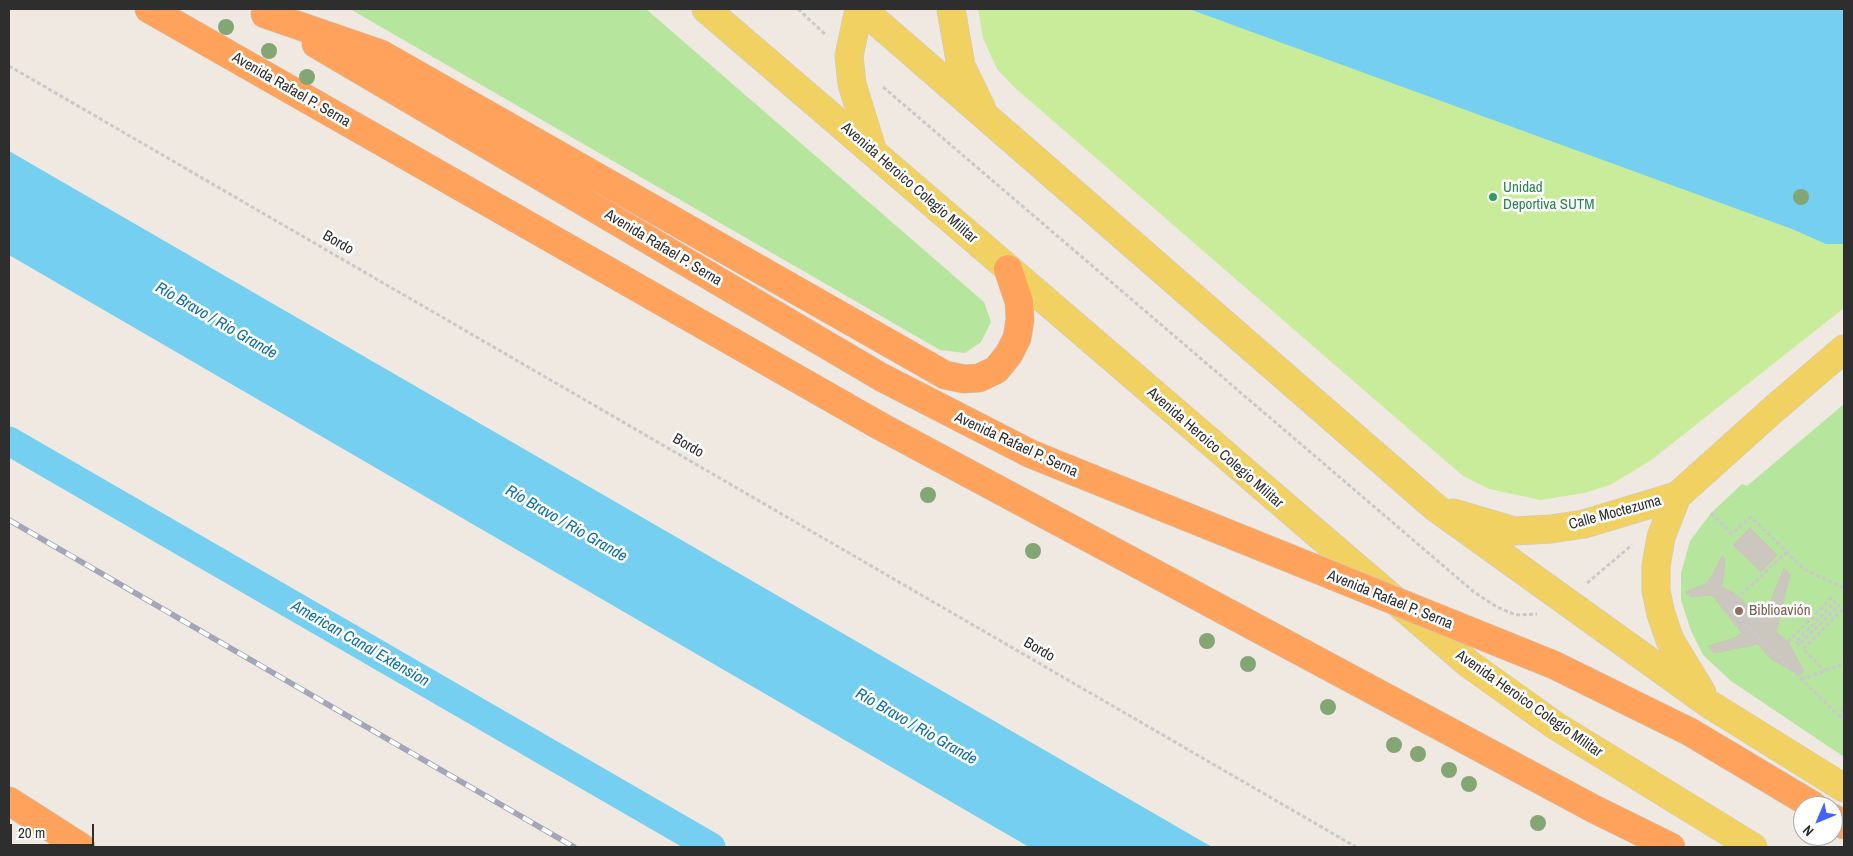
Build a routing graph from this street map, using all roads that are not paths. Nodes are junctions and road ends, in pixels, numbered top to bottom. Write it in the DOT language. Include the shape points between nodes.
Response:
graph roads {
  1 [pos="149,9"];
  2 [pos="706,9"];
  3 [pos="861,9"];
  4 [pos="951,9"];
  5 [pos="260,12"];
  6 [pos="986,117"];
  7 [pos="873,152"];
  8 [pos="1008,269"];
  9 [pos="1844,349"];
  10 [pos="1677,496"];
  11 [pos="1436,508"];
  12 [pos="1709,704"];
  13 [pos="1844,788"];
  14 [pos="1797,796"];
  15 [pos="9,801"];
  16 [pos="81,847"];
  17 [pos="1671,847"];
  18 [pos="1754,847"];
  1 -- 17 [label="highway, Avenida Rafael P. Serna" via="880,426 1586,805"];
  2 -- 7 [label="main road, Avenida Heroico Colegio Militar"];
  3 -- 6 [label="main road"];
  3 -- 7 [label="main road" via="849,56 852,84"];
  4 -- 6 [label="main road" via="961,66"];
  5 -- 8 [label="highway" via="381,54 945,375 979,378 996,370 1009,354 1017,338 1020,320 1019,302"];
  5 -- 14 [label="highway, Avenida Rafael P. Serna, bridge" via="881,378 1023,450 1103,485 1554,665 1690,732"];
  6 -- 11 [label="main road"];
  7 -- 8 [label="main road, Avenida Heroico Colegio Militar"];
  8 -- 18 [label="main road, Avenida Heroico Colegio Militar" via="1469,664 1556,726"];
  9 -- 10 [label="main road, Calle Moctezuma"];
  10 -- 11 [label="main road, Calle Moctezuma" via="1584,524 1514,531"];
  10 -- 12 [label="main road, Calle Moctezuma" via="1661,537 1656,590 1670,640"];
  11 -- 12 [label="main road"];
  12 -- 13 [label="main road"];
  15 -- 16 [label="highway"];
}
